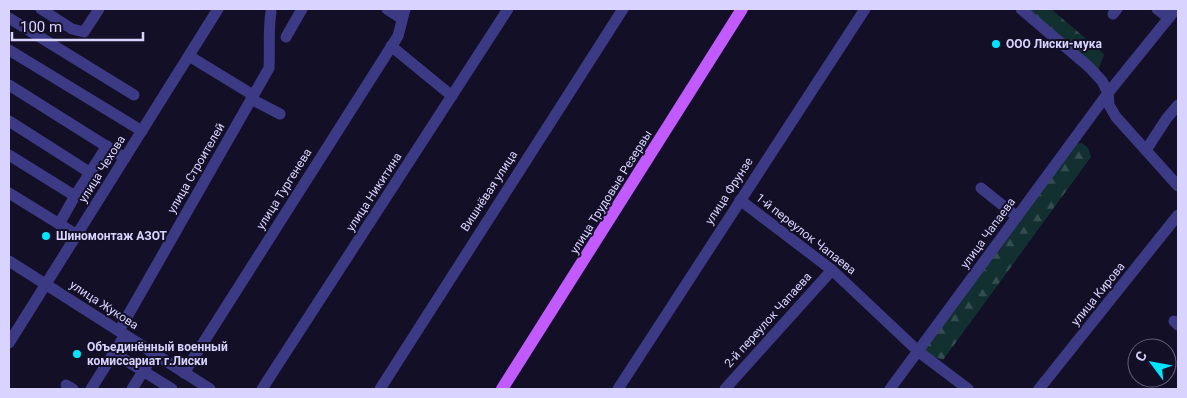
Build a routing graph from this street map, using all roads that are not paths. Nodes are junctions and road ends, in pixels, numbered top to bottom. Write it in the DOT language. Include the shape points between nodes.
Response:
graph roads {
  1 [pos="41,9"];
  2 [pos="99,9"];
  3 [pos="218,9"];
  4 [pos="302,9"];
  5 [pos="386,9"];
  6 [pos="508,9"];
  7 [pos="623,9"];
  8 [pos="742,9"];
  9 [pos="865,9"];
  10 [pos="1021,9"];
  11 [pos="271,12"];
  12 [pos="1167,12"];
  13 [pos="403,13"];
  14 [pos="9,18"];
  15 [pos="286,37"];
  16 [pos="391,46"];
  17 [pos="9,50"];
  18 [pos="189,56"];
  19 [pos="9,85"];
  20 [pos="1108,93"];
  21 [pos="134,95"];
  22 [pos="452,96"];
  23 [pos="252,97"];
  24 [pos="1178,106"];
  25 [pos="280,114"];
  26 [pos="9,121"];
  27 [pos="142,131"];
  28 [pos="107,146"];
  29 [pos="1146,150"];
  30 [pos="9,155"];
  31 [pos="125,158"];
  32 [pos="89,172"];
  33 [pos="1178,186"];
  34 [pos="981,188"];
  35 [pos="9,193"];
  36 [pos="75,196"];
  37 [pos="740,200"];
  38 [pos="1178,215"];
  39 [pos="1017,217"];
  40 [pos="59,224"];
  41 [pos="77,235"];
  42 [pos="9,260"];
  43 [pos="832,270"];
  44 [pos="46,285"];
  45 [pos="122,333"];
  46 [pos="9,343"];
  47 [pos="919,352"];
  48 [pos="114,353"];
  49 [pos="154,354"];
  50 [pos="143,371"];
  51 [pos="184,373"];
  52 [pos="202,387"];
  53 [pos="91,389"];
  54 [pos="132,389"];
  55 [pos="172,389"];
  56 [pos="262,389"];
  57 [pos="380,389"];
  58 [pos="502,389"];
  59 [pos="618,389"];
  60 [pos="725,389"];
  61 [pos="890,389"];
  62 [pos="968,389"];
  63 [pos="1039,389"];
  1 -- 2 [label="street" via="72,29 84,32"];
  3 -- 18 [label="street, улица Чехова"];
  4 -- 15 [label="street"];
  5 -- 13 [label="street"];
  6 -- 22 [label="street, улица Никитина"];
  7 -- 57 [label="street, Вишнёвая улица"];
  8 -- 58 [label="main road, улица Трудовые Резервы"];
  9 -- 37 [label="street, улица Фрунзе"];
  10 -- 20 [label="street" via="1089,67"];
  11 -- 23 [label="street, улица Строителей" via="268,68"];
  12 -- 20 [label="street, улица Чапаева"];
  13 -- 16 [label="street, улица Тургенева" via="398,36"];
  14 -- 21 [label="street"];
  16 -- 22 [label="street"];
  16 -- 51 [label="street, улица Тургенева"];
  17 -- 27 [label="street"];
  18 -- 23 [label="street"];
  18 -- 27 [label="street, улица Чехова"];
  19 -- 28 [label="street"];
  20 -- 29 [label="street" via="1109,105 1116,117"];
  20 -- 39 [label="street, улица Чапаева"];
  22 -- 56 [label="street, улица Никитина"];
  23 -- 25 [label="street"];
  23 -- 45 [label="street, улица Строителей"];
  24 -- 29 [label="street"];
  26 -- 32 [label="street"];
  27 -- 31 [label="street, улица Чехова"];
  28 -- 31 [label="street"];
  28 -- 32 [label="street"];
  29 -- 33 [label="street"];
  30 -- 36 [label="street"];
  31 -- 41 [label="street, улица Чехова"];
  32 -- 36 [label="street"];
  34 -- 39 [label="street"];
  35 -- 40 [label="street"];
  36 -- 40 [label="street"];
  37 -- 43 [label="street, 1-й переулок Чапаева"];
  37 -- 59 [label="street, улица Фрунзе"];
  38 -- 63 [label="street, улица Кирова"];
  39 -- 47 [label="street, улица Чапаева"];
  40 -- 41 [label="street"];
  41 -- 44 [label="street, улица Чехова"];
  42 -- 44 [label="street, улица Жукова"];
  43 -- 47 [label="street, 1-й переулок Чапаева"];
  43 -- 60 [label="street, 2-й переулок Чапаева"];
  44 -- 45 [label="street, улица Жукова"];
  44 -- 46 [label="street, улица Чехова"];
  45 -- 48 [label="street, улица Строителей"];
  45 -- 49 [label="street, улица Жукова"];
  47 -- 61 [label="street, улица Чапаева"];
  47 -- 62 [label="street, 1-й переулок Чапаева"];
  48 -- 50 [label="street"];
  48 -- 53 [label="street, улица Строителей"];
  49 -- 50 [label="street"];
  49 -- 51 [label="street, улица Жукова"];
  50 -- 54 [label="street"];
  50 -- 55 [label="street"];
  51 -- 52 [label="street, улица Жукова"];
}
